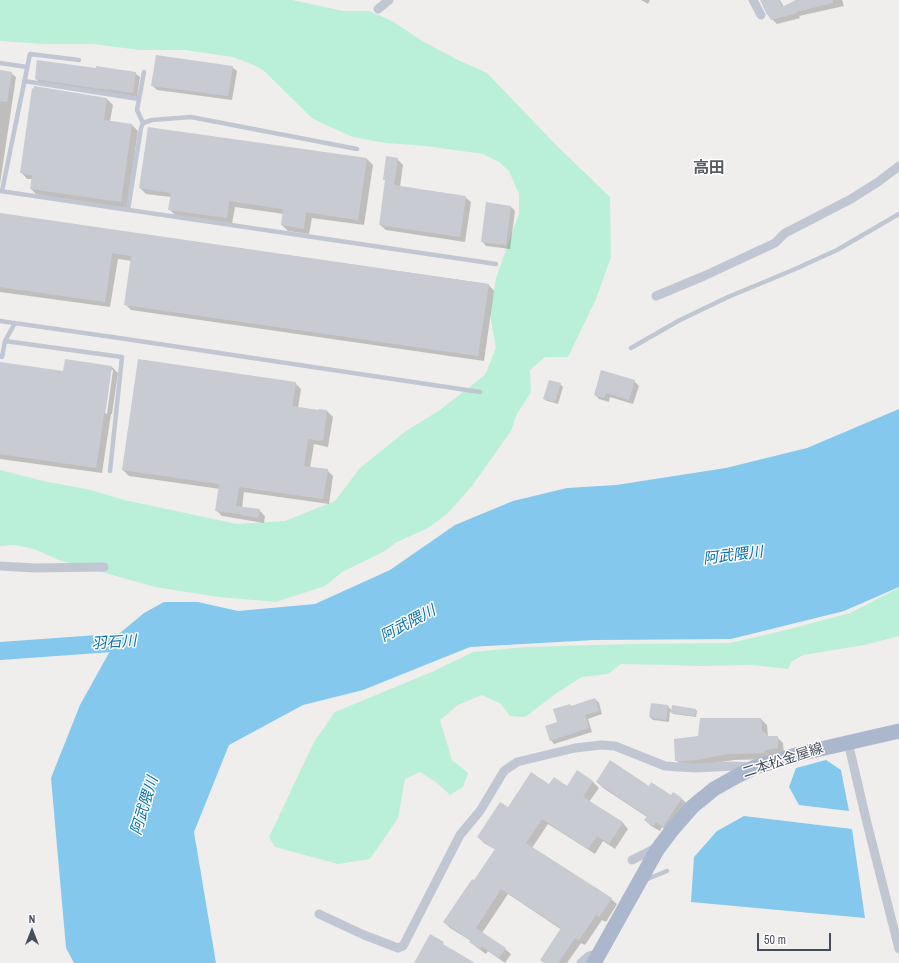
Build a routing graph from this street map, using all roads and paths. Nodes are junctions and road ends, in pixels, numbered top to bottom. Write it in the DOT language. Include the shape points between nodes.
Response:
graph roads {
  1 [pos="389,0"];
  2 [pos="753,0"];
  3 [pos="378,9"];
  4 [pos="761,15"];
  5 [pos="79,60"];
  6 [pos="0,63"];
  7 [pos="27,67"];
  8 [pos="144,72"];
  9 [pos="24,81"];
  10 [pos="139,99"];
  11 [pos="143,123"];
  12 [pos="357,149"];
  13 [pos="899,166"];
  14 [pos="1,191"];
  15 [pos="128,210"];
  16 [pos="899,214"];
  17 [pos="496,264"];
  18 [pos="656,296"];
  19 [pos="0,321"];
  20 [pos="15,323"];
  21 [pos="5,341"];
  22 [pos="631,348"];
  23 [pos="0,356"];
  24 [pos="480,392"];
  25 [pos="110,471"];
  26 [pos="0,566"];
  27 [pos="104,567"];
  28 [pos="899,731"];
  29 [pos="848,742"];
  30 [pos="756,767"];
  31 [pos="660,846"];
  32 [pos="632,860"];
  33 [pos="667,871"];
  34 [pos="638,883"];
  35 [pos="319,914"];
  36 [pos="899,949"];
  37 [pos="597,958"];
  38 [pos="581,963"];
  1 -- 3 [label="street"];
  2 -- 4 [label="street"];
  5 -- 7 [label="lane" via="30,54"];
  6 -- 7 [label="lane"];
  7 -- 9 [label="lane"];
  8 -- 10 [label="lane"];
  9 -- 10 [label="lane"];
  9 -- 14 [label="lane"];
  10 -- 11 [label="lane" via="138,110"];
  11 -- 12 [label="lane" via="191,117"];
  11 -- 15 [label="lane"];
  13 -- 18 [label="street" via="856,196 785,233 775,243"];
  14 -- 15 [label="lane"];
  15 -- 17 [label="lane"];
  16 -- 22 [label="lane" via="837,250 680,320"];
  19 -- 20 [label="lane"];
  20 -- 21 [label="lane"];
  20 -- 24 [label="lane"];
  21 -- 23 [label="lane" via="2,357"];
  21 -- 25 [label="lane" via="122,357"];
  26 -- 27 [label="street"];
  28 -- 29 [label="main road, 二本松金屋線"];
  29 -- 30 [label="main road, 二本松金屋線"];
  29 -- 36 [label="street"];
  30 -- 31 [label="main road, 二本松金屋線" via="714,790 692,807"];
  30 -- 35 [label="street" via="665,766 616,746 600,745 575,748 517,762 504,771 480,811 460,835 403,946 398,948"];
  31 -- 32 [label="street"];
  31 -- 34 [label="main road, 二本松金屋線"];
  33 -- 34 [label="lane"];
  34 -- 37 [label="main road, 二本松金屋線"];
  37 -- 38 [label="street" via="589,956"];
}
